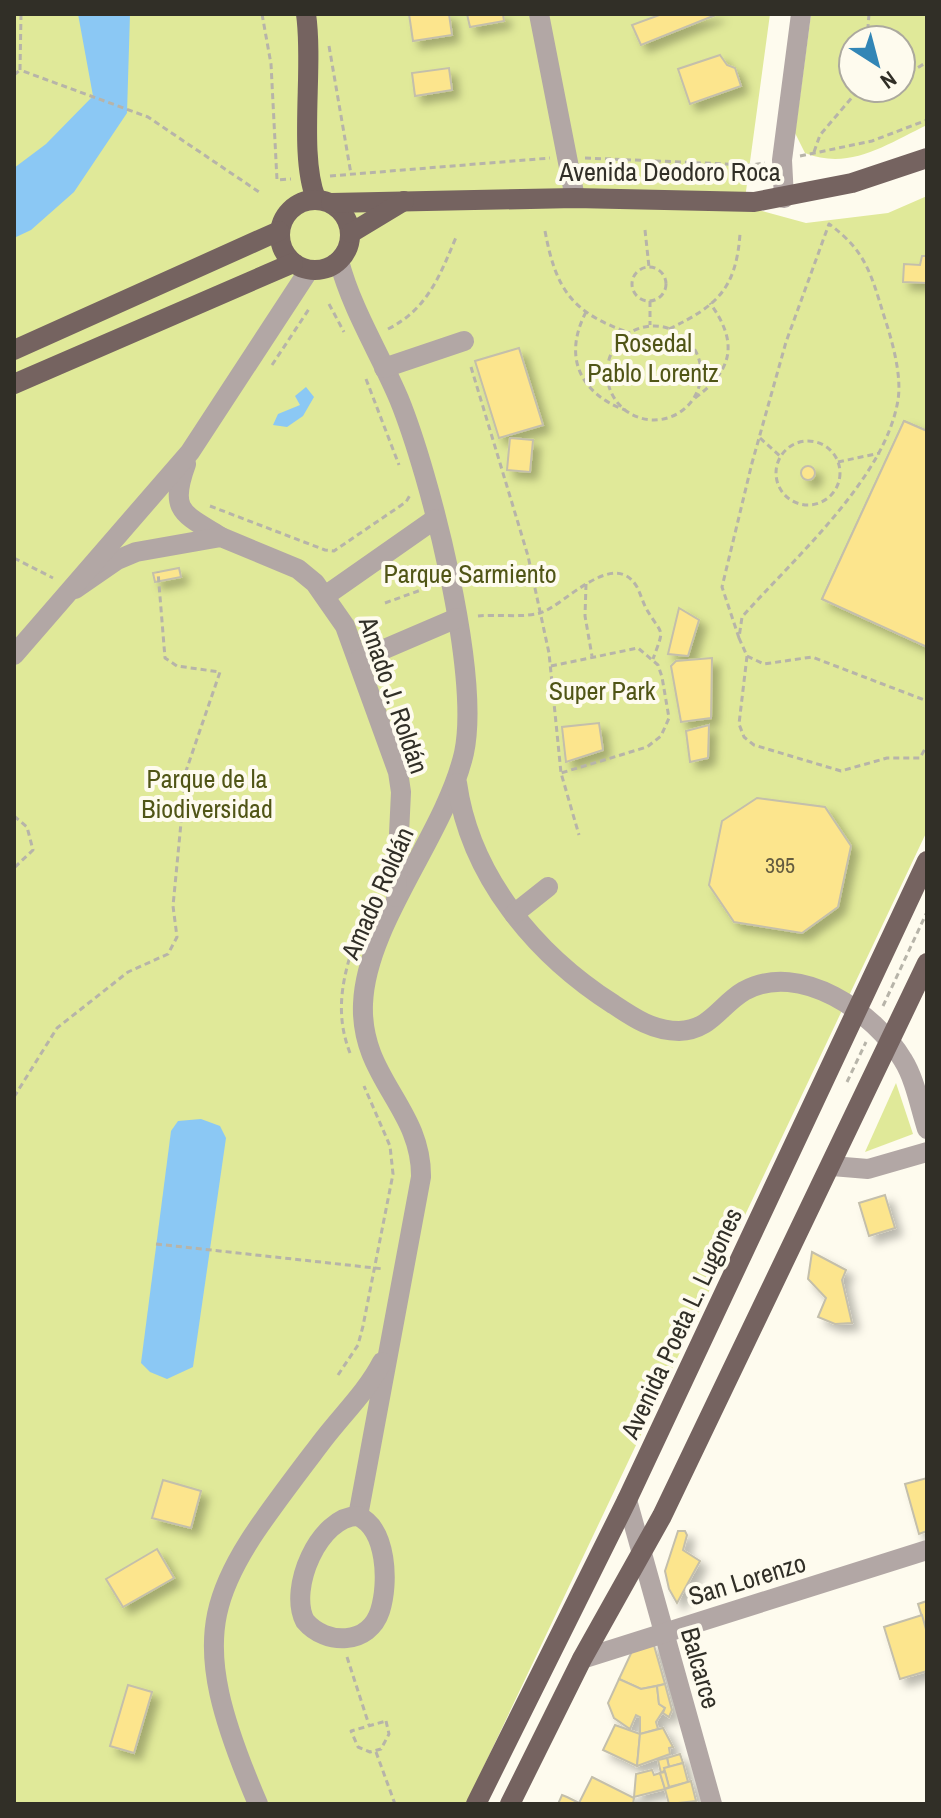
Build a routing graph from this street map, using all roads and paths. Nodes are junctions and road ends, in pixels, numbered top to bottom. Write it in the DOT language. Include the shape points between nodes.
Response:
graph roads {
  1 [pos="21,14"];
  2 [pos="262,14"];
  3 [pos="306,14"];
  4 [pos="539,14"];
  5 [pos="801,14"];
  6 [pos="329,42"];
  7 [pos="20,70"];
  8 [pos="14,75"];
  9 [pos="846,104"];
  10 [pos="927,120"];
  11 [pos="814,153"];
  12 [pos="567,157"];
  13 [pos="927,158"];
  14 [pos="782,160"];
  15 [pos="351,174"];
  16 [pos="308,179"];
  17 [pos="262,194"];
  18 [pos="575,198"];
  19 [pos="784,198"];
  20 [pos="408,199"];
  21 [pos="324,201"];
  22 [pos="645,230"];
  23 [pos="279,231"];
  24 [pos="545,231"];
  25 [pos="351,233"];
  26 [pos="740,234"];
  27 [pos="457,235"];
  28 [pos="339,261"];
  29 [pos="301,266"];
  30 [pos="649,267"];
  31 [pos="650,301"];
  32 [pos="710,303"];
  33 [pos="329,304"];
  34 [pos="309,309"];
  35 [pos="586,312"];
  36 [pos="650,327"];
  37 [pos="388,329"];
  38 [pos="669,329"];
  39 [pos="630,333"];
  40 [pos="346,336"];
  41 [pos="464,341"];
  42 [pos="14,350"];
  43 [pos="471,367"];
  44 [pos="267,372"];
  45 [pos="375,372"];
  46 [pos="14,384"];
  47 [pos="693,399"];
  48 [pos="625,411"];
  49 [pos="759,438"];
  50 [pos="190,452"];
  51 [pos="880,453"];
  52 [pos="781,457"];
  53 [pos="838,462"];
  54 [pos="404,478"];
  55 [pos="410,492"];
  56 [pos="207,505"];
  57 [pos="435,519"];
  58 [pos="221,537"];
  59 [pos="14,558"];
  60 [pos="158,572"];
  61 [pos="586,584"];
  62 [pos="432,586"];
  63 [pos="75,589"];
  64 [pos="325,596"];
  65 [pos="385,603"];
  66 [pos="540,613"];
  67 [pos="457,618"];
  68 [pos="739,638"];
  69 [pos="14,655"];
  70 [pos="747,656"];
  71 [pos="592,658"];
  72 [pos="653,659"];
  73 [pos="359,660"];
  74 [pos="551,667"];
  75 [pos="927,701"];
  76 [pos="927,745"];
  77 [pos="561,773"];
  78 [pos="457,783"];
  79 [pos="14,816"];
  80 [pos="579,835"];
  81 [pos="927,861"];
  82 [pos="14,868"];
  83 [pos="548,887"];
  84 [pos="393,910"];
  85 [pos="514,914"];
  86 [pos="927,963"];
  87 [pos="855,1008"];
  88 [pos="890,1043"];
  89 [pos="351,1056"];
  90 [pos="362,1082"];
  91 [pos="14,1097"];
  92 [pos="927,1129"];
  93 [pos="927,1152"];
  94 [pos="832,1166"];
  95 [pos="156,1244"];
  96 [pos="375,1268"];
  97 [pos="404,1271"];
  98 [pos="389,1347"];
  99 [pos="338,1375"];
  100 [pos="627,1500"];
  101 [pos="358,1516"];
  102 [pos="927,1550"];
  103 [pos="643,1552"];
  104 [pos="664,1632"];
  105 [pos="346,1655"];
  106 [pos="582,1659"];
  107 [pos="369,1725"];
  108 [pos="376,1752"];
  109 [pos="258,1804"];
  110 [pos="395,1804"];
  111 [pos="476,1804"];
  112 [pos="510,1804"];
  113 [pos="712,1804"];
  1 -- 7 [label="path"];
  2 -- 16 [label="path" via="271,64 277,180"];
  3 -- 16 [label="main road"];
  4 -- 12 [label="street"];
  5 -- 14 [label="street"];
  6 -- 15 [label="path"];
  7 -- 8 [label="path"];
  7 -- 17 [label="path" via="148,117"];
  9 -- 11 [label="path" via="820,135"];
  10 -- 11 [label="path" via="872,141"];
  11 -- 14 [label="path"];
  12 -- 14 [label="path" via="751,165"];
  12 -- 15 [label="path"];
  12 -- 18 [label="street"];
  13 -- 19 [label="main road, Avenida Deodoro Roca"];
  14 -- 19 [label="street"];
  15 -- 16 [label="path"];
  16 -- 21 [label="main road"];
  18 -- 19 [label="main road, Avenida Deodoro Roca"];
  18 -- 20 [label="main road, Avenida Deodoro Roca"];
  20 -- 21 [label="main road, Avenida Deodoro Roca"];
  20 -- 25 [label="main road"];
  21 -- 23 [label="main road" via="306,200 288,211"];
  21 -- 25 [label="main road" via="345,215"];
  22 -- 30 [label="path"];
  23 -- 29 [label="main road" via="285,254"];
  23 -- 42 [label="main road"];
  24 -- 35 [label="path" via="553,270 576,306"];
  25 -- 28 [label="main road"];
  26 -- 32 [label="path" via="738,265 724,292"];
  27 -- 37 [label="path" via="427,301"];
  28 -- 29 [label="main road" via="330,267"];
  28 -- 45 [label="street, Amado J. Roldán"];
  29 -- 46 [label="main road"];
  29 -- 50 [label="street"];
  30 -- 31 [label="path" via="666,281 660,297"];
  30 -- 31 [label="path" via="635,273 632,284 635,294"];
  31 -- 36 [label="path"];
  32 -- 38 [label="path"];
  32 -- 47 [label="path" via="728,334 729,355 721,373"];
  33 -- 40 [label="path"];
  34 -- 44 [label="path"];
  35 -- 39 [label="path"];
  35 -- 48 [label="path" via="573,348 579,370 606,403"];
  36 -- 38 [label="path"];
  36 -- 39 [label="path"];
  38 -- 47 [label="path" via="697,354 701,369"];
  39 -- 48 [label="path" via="618,343 607,371 609,386"];
  41 -- 45 [label="street"];
  43 -- 66 [label="path"];
  45 -- 54 [label="path"];
  45 -- 57 [label="street, Amado J. Roldán" via="400,401"];
  47 -- 48 [label="path" via="669,418 639,418"];
  49 -- 51 [label="path" via="786,342 829,224 861,252 887,323 899,397"];
  49 -- 52 [label="path"];
  49 -- 68 [label="path" via="722,587"];
  50 -- 58 [label="street, Amado J. Roldán" via="176,498 185,515"];
  50 -- 63 [label="street"];
  51 -- 53 [label="path"];
  51 -- 68 [label="path" via="864,480 742,617"];
  52 -- 53 [label="path" via="789,447 809,441 830,449"];
  52 -- 53 [label="path" via="776,473 782,492 808,505 829,498 836,489"];
  55 -- 56 [label="path" via="406,502 334,551"];
  57 -- 64 [label="street"];
  57 -- 67 [label="street, Amado J. Roldán"];
  58 -- 63 [label="street" via="136,552"];
  58 -- 64 [label="street, Amado J. Roldán" via="298,569"];
  59 -- 63 [label="path"];
  60 -- 91 [label="path" via="165,658 177,666 220,672 186,771 173,906 177,937 168,954 128,972 57,1028"];
  61 -- 66 [label="path"];
  61 -- 71 [label="path"];
  61 -- 72 [label="path" via="614,573 636,584 662,633"];
  62 -- 65 [label="path"];
  63 -- 69 [label="street"];
  64 -- 73 [label="street, Amado J. Roldán"];
  66 -- 67 [label="path"];
  66 -- 74 [label="path"];
  67 -- 73 [label="street"];
  67 -- 78 [label="street, Amado J. Roldán" via="467,700"];
  68 -- 70 [label="path"];
  70 -- 75 [label="path" via="764,664 812,657"];
  70 -- 76 [label="path" via="739,724 754,745 841,771 887,758 920,758"];
  71 -- 72 [label="path" via="638,648"];
  71 -- 74 [label="path"];
  72 -- 77 [label="path" via="669,718 661,736 647,747"];
  73 -- 84 [label="street, Amado J. Roldán" via="401,792"];
  74 -- 77 [label="path"];
  77 -- 80 [label="path"];
  78 -- 84 [label="street, Amado Roldán"];
  78 -- 85 [label="street" via="477,855"];
  79 -- 82 [label="path" via="27,827 33,850"];
  81 -- 87 [label="main road, Avenida Poeta L. Lugones"];
  83 -- 85 [label="street"];
  84 -- 89 [label="path" via="366,909 342,978 342,1035"];
  84 -- 97 [label="street, Amado Roldán" via="371,960 364,989 364,1030 373,1063 409,1122 421,1158"];
  85 -- 87 [label="street" via="573,976 658,1029 699,1027 745,990 774,982 812,989"];
  86 -- 88 [label="main road"];
  87 -- 88 [label="street"];
  87 -- 100 [label="main road, Avenida Poeta L. Lugones"];
  88 -- 92 [label="street" via="905,1062"];
  88 -- 94 [label="main road"];
  90 -- 96 [label="path" via="393,1163"];
  93 -- 94 [label="street" via="868,1169"];
  94 -- 103 [label="main road"];
  95 -- 96 [label="path"];
  96 -- 97 [label="path"];
  96 -- 99 [label="path" via="358,1345"];
  97 -- 98 [label="street, Amado Roldán"];
  98 -- 101 [label="street, Amado Roldán"];
  98 -- 109 [label="street, Amado Roldán" via="376,1373 253,1533 234,1564 214,1617 211,1641 221,1701"];
  100 -- 103 [label="street, Balcarce"];
  100 -- 111 [label="main road, Avenida Poeta L. Lugones"];
  101 -- 101 [label="street" via="379,1537 381,1609 363,1632 330,1638 305,1621 298,1593 328,1529 343,1517"];
  102 -- 104 [label="street, San Lorenzo"];
  103 -- 104 [label="street, Balcarce"];
  103 -- 106 [label="main road"];
  104 -- 106 [label="street, San Lorenzo"];
  104 -- 113 [label="street, Balcarce"];
  105 -- 107 [label="path"];
  106 -- 112 [label="main road"];
  107 -- 108 [label="path" via="386,1721 388,1740"];
  107 -- 108 [label="path" via="351,1731 358,1747"];
  108 -- 110 [label="path"];
}
